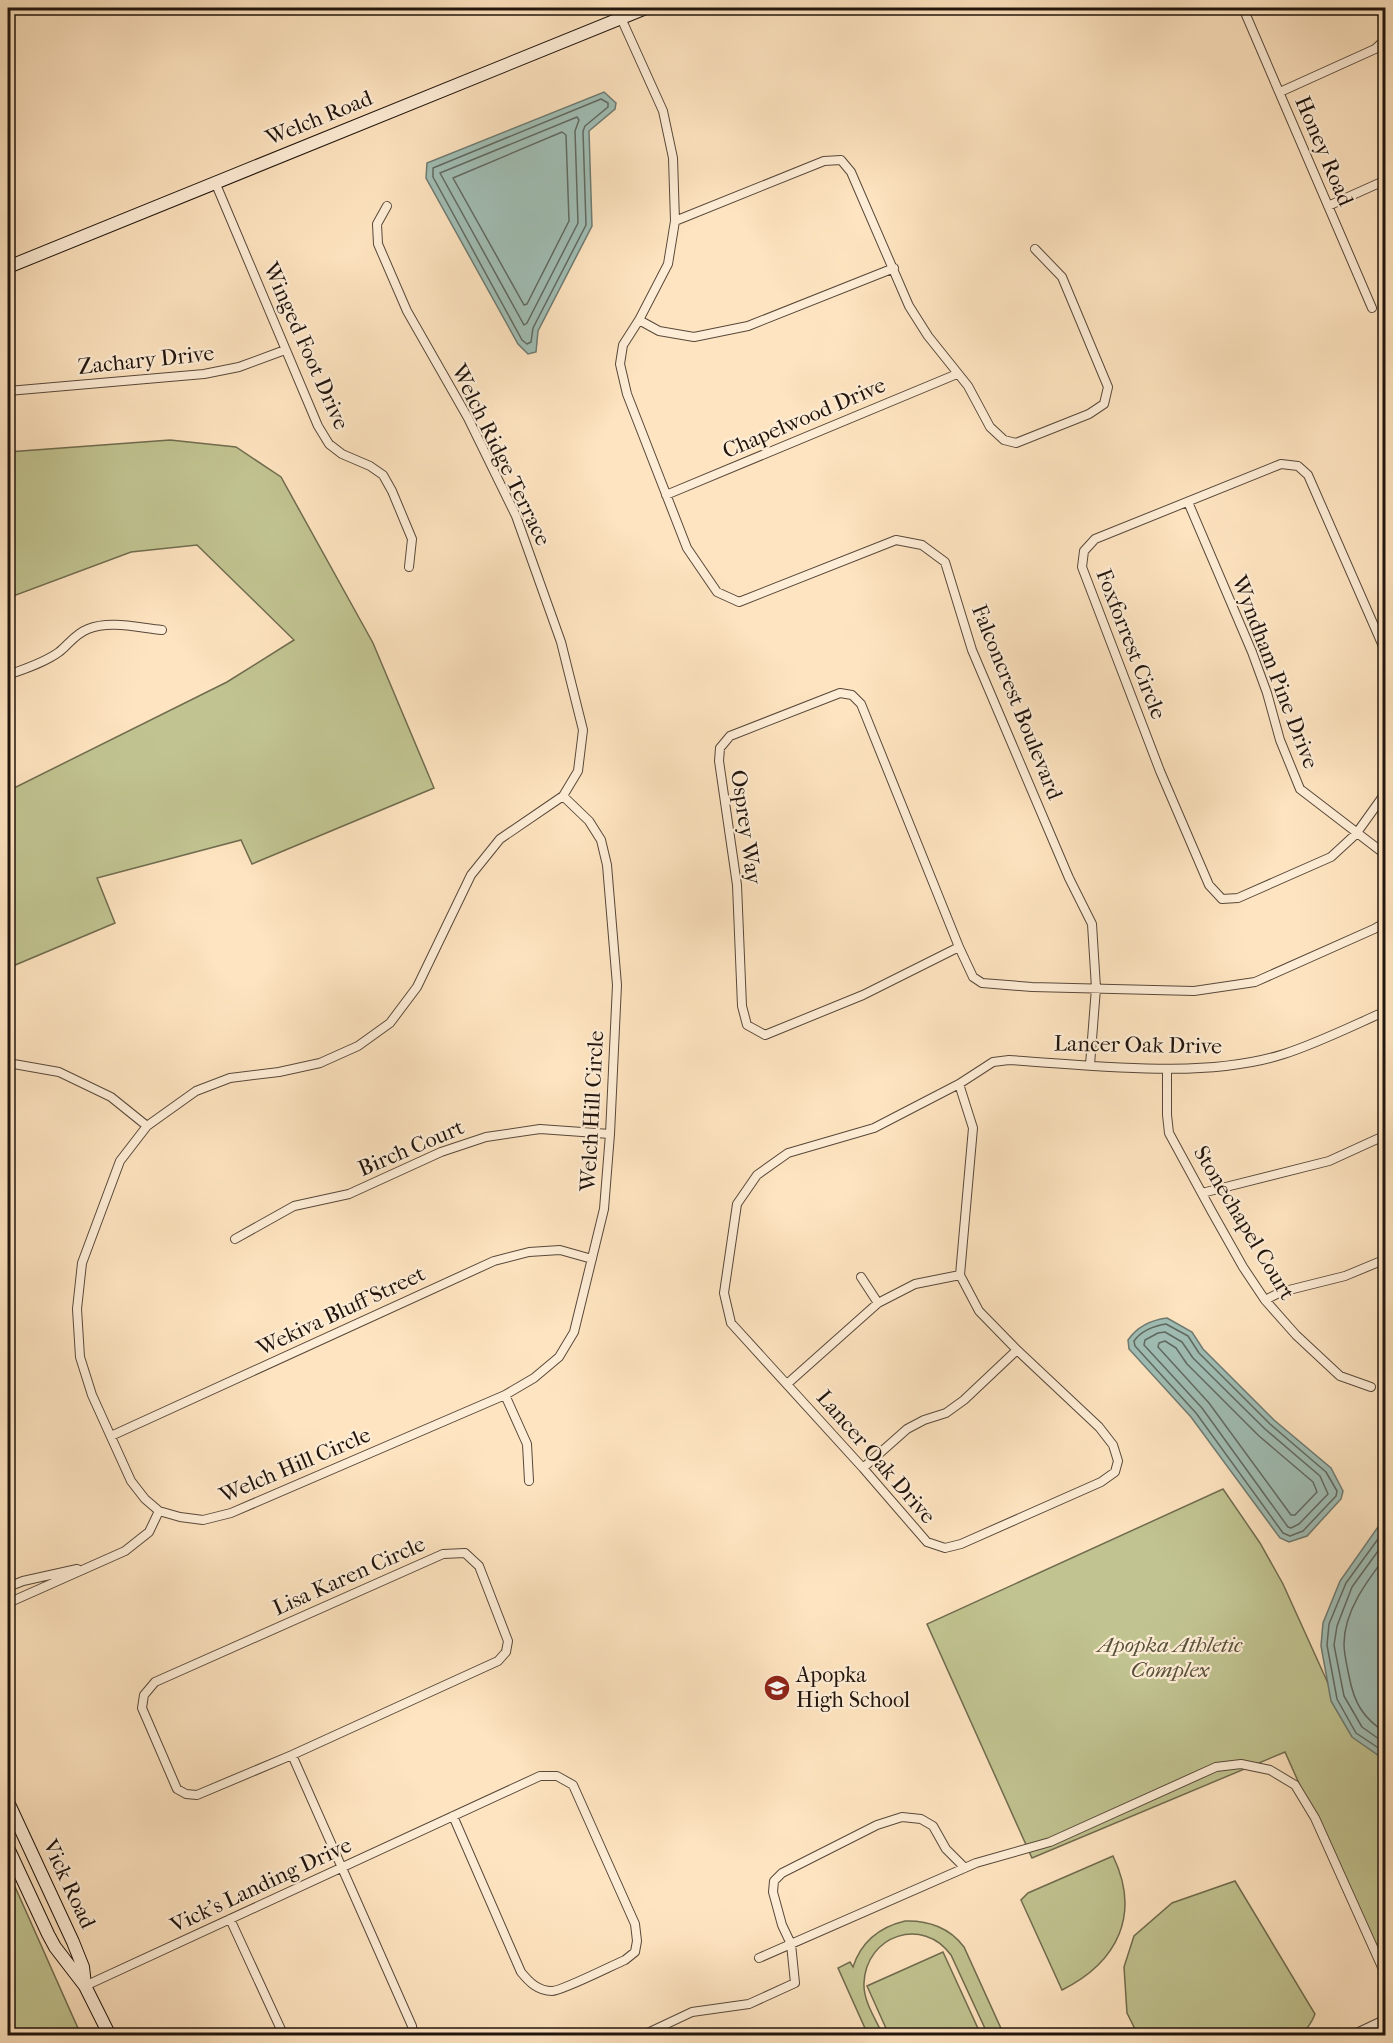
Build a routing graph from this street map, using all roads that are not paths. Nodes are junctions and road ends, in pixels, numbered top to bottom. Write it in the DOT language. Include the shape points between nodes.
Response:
graph roads {
  1 [pos="646,8"];
  2 [pos="1243,8"];
  3 [pos="1380,8"];
  4 [pos="621,18"];
  5 [pos="1386,25"];
  6 [pos="1386,39"];
  7 [pos="1280,92"];
  8 [pos="1386,180"];
  9 [pos="215,182"];
  10 [pos="1328,206"];
  11 [pos="387,207"];
  12 [pos="675,221"];
  13 [pos="1035,249"];
  14 [pos="8,267"];
  15 [pos="894,268"];
  16 [pos="1372,308"];
  17 [pos="639,320"];
  18 [pos="285,350"];
  19 [pos="957,374"];
  20 [pos="8,391"];
  21 [pos="666,495"];
  22 [pos="1188,502"];
  23 [pos="409,567"];
  24 [pos="162,630"];
  25 [pos="1386,653"];
  26 [pos="8,675"];
  27 [pos="1386,792"];
  28 [pos="563,796"];
  29 [pos="1356,834"];
  30 [pos="1386,855"];
  31 [pos="1386,922"];
  32 [pos="959,947"];
  33 [pos="1096,988"];
  34 [pos="1386,1011"];
  35 [pos="8,1063"];
  36 [pos="1089,1065"];
  37 [pos="1167,1069"];
  38 [pos="959,1084"];
  39 [pos="147,1126"];
  40 [pos="610,1134"];
  41 [pos="1386,1135"];
  42 [pos="1202,1193"];
  43 [pos="235,1239"];
  44 [pos="592,1259"];
  45 [pos="1386,1259"];
  46 [pos="960,1275"];
  47 [pos="861,1277"];
  48 [pos="1265,1300"];
  49 [pos="878,1303"];
  50 [pos="1017,1350"];
  51 [pos="788,1384"];
  52 [pos="1371,1387"];
  53 [pos="505,1395"];
  54 [pos="111,1436"];
  55 [pos="863,1468"];
  56 [pos="530,1481"];
  57 [pos="159,1511"];
  58 [pos="94,1564"];
  59 [pos="8,1587"];
  60 [pos="8,1603"];
  61 [pos="292,1755"];
  62 [pos="8,1802"];
  63 [pos="453,1816"];
  64 [pos="8,1848"];
  65 [pos="342,1867"];
  66 [pos="965,1868"];
  67 [pos="230,1919"];
  68 [pos="791,1944"];
  69 [pos="759,1958"];
  70 [pos="1386,1976"];
  71 [pos="85,1986"];
  72 [pos="1386,2019"];
  73 [pos="110,2036"];
  74 [pos="284,2036"];
  75 [pos="414,2036"];
  76 [pos="641,2036"];
  77 [pos="1350,2036"];
  1 -- 4 [label="street, Welch Road"];
  2 -- 7 [label="street, Honey Road"];
  3 -- 5 [label="street"];
  4 -- 9 [label="street, Welch Road"];
  4 -- 12 [label="street, Falconcrest Boulevard" via="663,111 673,158"];
  6 -- 7 [label="street" via="1375,49"];
  7 -- 10 [label="street, Honey Road"];
  8 -- 10 [label="street"];
  9 -- 14 [label="street, Welch Road"];
  9 -- 18 [label="street, Winged Foot Drive"];
  10 -- 16 [label="street, Honey Road"];
  11 -- 28 [label="street, Welch Ridge Terrace" via="377,224 378,244 407,312 468,418 516,516 561,642 583,730 578,771"];
  12 -- 15 [label="street" via="824,161 841,160 851,172"];
  12 -- 17 [label="street, Falconcrest Boulevard" via="668,264"];
  13 -- 19 [label="street" via="1062,277 1107,387 1104,404 1089,414 1016,443 1004,440 990,427"];
  15 -- 17 [label="street" via="748,326 694,337 659,331"];
  15 -- 19 [label="street" via="909,306"];
  17 -- 21 [label="street, Falconcrest Boulevard" via="623,345 620,364 627,394"];
  18 -- 20 [label="street, Zachary Drive" via="239,367 204,374"];
  18 -- 23 [label="street, Winged Foot Drive" via="329,444 376,471 392,491 412,538"];
  19 -- 21 [label="street, Chapelwood Drive"];
  21 -- 33 [label="street, Falconcrest Boulevard" via="687,548 717,592 739,602 896,540 922,545 945,562 972,650 1092,924"];
  22 -- 25 [label="street, Foxforrest Circle" via="1281,464 1298,466 1308,475"];
  22 -- 29 [label="street, Wyndham Pine Drive" via="1252,652 1300,789"];
  22 -- 29 [label="street, Foxforrest Circle" via="1095,539 1084,551 1082,567 1160,771 1209,885 1222,899 1238,898 1331,856"];
  24 -- 26 [label="street" via="105,625 88,629 58,653"];
  27 -- 29 [label="street, Foxforrest Circle"];
  28 -- 39 [label="street" via="500,839 471,875 417,987 390,1023 358,1046 320,1063 230,1078 196,1091"];
  28 -- 40 [label="street, Welch Hill Circle" via="589,821 601,840 607,865 617,985"];
  29 -- 30 [label="street, Wyndham Pine Drive"];
  31 -- 33 [label="street" via="1255,982 1194,991"];
  32 -- 32 [label="street, Osprey Way" via="861,704 852,695 840,693 730,736 720,748 720,761 737,885 742,1006 747,1025 765,1035 863,995"];
  32 -- 33 [label="street, Osprey Way" via="973,977 982,983"];
  33 -- 36 [label="street, Falconcrest Boulevard"];
  34 -- 37 [label="street, Lancer Oak Drive" via="1283,1054 1225,1067"];
  35 -- 39 [label="street" via="58,1072 111,1097"];
  36 -- 37 [label="street, Lancer Oak Drive"];
  36 -- 38 [label="street, Lancer Oak Drive" via="993,1062"];
  37 -- 42 [label="street, Stonechapel Court" via="1170,1133"];
  38 -- 46 [label="street" via="973,1128"];
  38 -- 51 [label="street, Lancer Oak Drive" via="874,1128 788,1153 757,1175 737,1204 724,1293 731,1323"];
  39 -- 54 [label="street" via="120,1161 82,1263 76,1309 80,1357"];
  40 -- 43 [label="street, Birch Court" via="540,1129 486,1137 441,1152 349,1194 294,1206"];
  40 -- 44 [label="street, Welch Hill Circle" via="604,1209"];
  41 -- 42 [label="street" via="1329,1161"];
  42 -- 48 [label="street, Stonechapel Court"];
  44 -- 53 [label="street, Welch Hill Circle" via="574,1332 559,1357"];
  44 -- 54 [label="street, Wekiva Bluff Street" via="560,1250 529,1252 494,1261"];
  45 -- 48 [label="street"];
  46 -- 49 [label="street" via="915,1284"];
  46 -- 50 [label="street, Lancer Oak Drive" via="979,1311"];
  47 -- 49 [label="street"];
  48 -- 52 [label="street, Stonechapel Court" via="1340,1376"];
  49 -- 51 [label="street"];
  50 -- 55 [label="street" via="964,1400 946,1413 907,1429"];
  50 -- 55 [label="street, Lancer Oak Drive" via="1099,1427 1113,1445 1118,1461 1115,1472 1101,1482 945,1548 927,1542"];
  51 -- 55 [label="street, Lancer Oak Drive"];
  53 -- 56 [label="street" via="527,1444"];
  53 -- 57 [label="street, Welch Hill Circle" via="231,1513 203,1520"];
  54 -- 57 [label="street" via="131,1481"];
  57 -- 58 [label="street" via="141,1539 126,1551"];
  58 -- 59 [label="street"];
  58 -- 60 [label="street"];
  61 -- 61 [label="street, Lisa Karen Circle" via="197,1795 186,1794 177,1789 142,1708 144,1695 154,1682 443,1554 465,1553 479,1566 508,1641 506,1652 498,1661"];
  61 -- 65 [label="street"];
  62 -- 71 [label="street, Vick Road" via="73,1942"];
  63 -- 63 [label="street, Vick's Landing Drive" via="540,1776 557,1776 573,1785 635,1924 635,1952 553,1991 537,1988 521,1972"];
  63 -- 65 [label="street, Vick's Landing Drive"];
  64 -- 71 [label="street, Vick Road" via="55,1947"];
  65 -- 67 [label="street, Vick's Landing Drive"];
  65 -- 75 [label="street"];
  66 -- 68 [label="street"];
  66 -- 68 [label="street" via="946,1849 933,1826 921,1819 902,1817 877,1826 782,1873 774,1881 773,1892"];
  66 -- 70 [label="street" via="1050,1842 1216,1767 1241,1764 1270,1770 1295,1785 1315,1818"];
  67 -- 71 [label="street, Vick's Landing Drive"];
  67 -- 74 [label="street"];
  68 -- 69 [label="street"];
  68 -- 76 [label="street" via="795,1983 749,2004 692,2012"];
  71 -- 73 [label="street, Vick Road"];
  72 -- 77 [label="street"];
}
